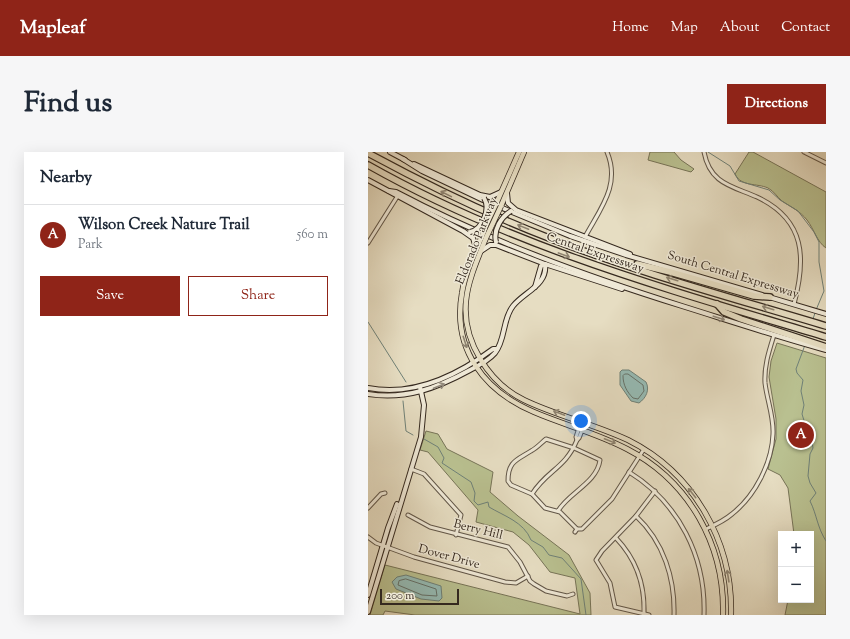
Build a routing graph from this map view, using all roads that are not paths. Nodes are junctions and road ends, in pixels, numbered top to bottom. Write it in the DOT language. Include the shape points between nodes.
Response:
graph roads {
  1 [pos="390,152"];
  2 [pos="519,152"];
  3 [pos="524,152"];
  4 [pos="607,152"];
  5 [pos="704,152"];
  6 [pos="804,152"];
  7 [pos="368,153"];
  8 [pos="403,159"];
  9 [pos="826,163"];
  10 [pos="368,165"];
  11 [pos="368,180"];
  12 [pos="389,191"];
  13 [pos="508,191"];
  14 [pos="501,192"];
  15 [pos="397,197"];
  16 [pos="484,199"];
  17 [pos="516,210"];
  18 [pos="511,211"];
  19 [pos="489,224"];
  20 [pos="463,230"];
  21 [pos="476,230"];
  22 [pos="484,237"];
  23 [pos="585,237"];
  24 [pos="497,242"];
  25 [pos="368,243"];
  26 [pos="476,248"];
  27 [pos="506,249"];
  28 [pos="481,251"];
  29 [pos="598,256"];
  30 [pos="634,256"];
  31 [pos="545,264"];
  32 [pos="640,293"];
  33 [pos="464,295"];
  34 [pos="770,297"];
  35 [pos="717,304"];
  36 [pos="794,304"];
  37 [pos="826,314"];
  38 [pos="826,326"];
  39 [pos="774,335"];
  40 [pos="826,337"];
  41 [pos="800,341"];
  42 [pos="811,344"];
  43 [pos="826,347"];
  44 [pos="826,350"];
  45 [pos="481,360"];
  46 [pos="473,361"];
  47 [pos="476,367"];
  48 [pos="448,376"];
  49 [pos="450,381"];
  50 [pos="420,387"];
  51 [pos="368,388"];
  52 [pos="421,392"];
  53 [pos="368,394"];
  54 [pos="508,399"];
  55 [pos="535,404"];
  56 [pos="534,413"];
  57 [pos="583,423"];
  58 [pos="580,430"];
  59 [pos="574,448"];
  60 [pos="644,449"];
  61 [pos="640,456"];
  62 [pos="412,469"];
  63 [pos="629,472"];
  64 [pos="677,476"];
  65 [pos="671,480"];
  66 [pos="655,491"];
  67 [pos="385,494"];
  68 [pos="532,494"];
  69 [pos="368,508"];
  70 [pos="558,511"];
  71 [pos="408,515"];
  72 [pos="636,516"];
  73 [pos="713,526"];
  74 [pos="706,530"];
  75 [pos="456,535"];
  76 [pos="368,537"];
  77 [pos="616,538"];
  78 [pos="385,546"];
  79 [pos="528,576"];
  80 [pos="572,594"];
  81 [pos="368,595"];
  82 [pos="609,602"];
  83 [pos="614,602"];
  84 [pos="368,612"];
  85 [pos="644,613"];
  86 [pos="649,615"];
  87 [pos="674,615"];
  88 [pos="704,615"];
  89 [pos="723,615"];
  90 [pos="731,615"];
  1 -- 8 [label="main road, South Central Expressway"];
  2 -- 14 [label="main road, Eldorado Parkway"];
  3 -- 13 [label="main road, Eldorado Parkway"];
  4 -- 23 [label="street" via="612,170 610,192"];
  5 -- 36 [label="street" via="710,168 721,181 732,189 768,204 782,214 791,227 799,246 802,264"];
  6 -- 9 [label="street"];
  29 -- 7 [label="highway, Central Expressway, one-way" via="481,210"];
  8 -- 16 [label="main road, South Central Expressway"];
  8 -- 30 [label="main road, South Central Expressway" via="422,171 513,214 591,244"];
  10 -- 35 [label="highway, Central Expressway, one-way" via="436,201 526,240 609,271"];
  11 -- 12 [label="main road"];
  12 -- 15 [label="main road"];
  12 -- 32 [label="main road" via="539,258"];
  13 -- 17 [label="main road" via="507,201"];
  13 -- 19 [label="main road, Eldorado Parkway, bridge" via="498,214"];
  14 -- 16 [label="main road"];
  14 -- 19 [label="main road, Eldorado Parkway, bridge"];
  15 -- 20 [label="main road"];
  15 -- 25 [label="street"];
  16 -- 19 [label="main road, bridge" via="489,210"];
  16 -- 21 [label="main road, bridge" via="486,211"];
  17 -- 18 [label="main road"];
  17 -- 23 [label="main road, South Central Expressway"];
  18 -- 19 [label="main road, bridge" via="502,213"];
  18 -- 24 [label="main road, bridge" via="503,217 495,234"];
  19 -- 21 [label="main road, bridge"];
  19 -- 22 [label="main road, Eldorado Parkway, bridge"];
  19 -- 24 [label="main road, bridge"];
  20 -- 21 [label="main road, bridge"];
  20 -- 26 [label="main road" via="473,238"];
  22 -- 26 [label="main road, Eldorado Parkway"];
  22 -- 28 [label="main road, Eldorado Parkway"];
  23 -- 30 [label="main road, South Central Expressway"];
  24 -- 27 [label="main road"];
  26 -- 33 [label="main road, Eldorado Parkway" via="467,272"];
  27 -- 28 [label="main road" via="492,245"];
  27 -- 31 [label="main road"];
  28 -- 33 [label="main road, Eldorado Parkway"];
  29 -- 34 [label="highway" via="670,272 754,296"];
  38 -- 29 [label="highway, Central Expressway, one-way"];
  30 -- 34 [label="main road, South Central Expressway"];
  31 -- 32 [label="main road"];
  31 -- 45 [label="main road" via="541,280 510,311 502,342 492,356"];
  32 -- 39 [label="main road, one-way"];
  33 -- 45 [label="main road" via="465,321"];
  33 -- 46 [label="main road, Eldorado Parkway, one-way" via="461,328"];
  34 -- 36 [label="main road, South Central Expressway"];
  35 -- 40 [label="highway, Central Expressway"];
  35 -- 41 [label="highway" via="724,312"];
  36 -- 37 [label="main road, South Central Expressway"];
  39 -- 41 [label="main road"];
  39 -- 73 [label="street" via="765,370 773,434 767,463 745,502 734,514"];
  41 -- 42 [label="highway"];
  42 -- 43 [label="highway"];
  42 -- 44 [label="main road"];
  45 -- 46 [label="main road"];
  45 -- 47 [label="main road"];
  45 -- 55 [label="main road" via="501,385"];
  46 -- 47 [label="main road, Eldorado Parkway"];
  46 -- 48 [label="main road"];
  47 -- 49 [label="main road"];
  47 -- 54 [label="main road, Eldorado Parkway" via="487,382"];
  48 -- 49 [label="main road"];
  48 -- 50 [label="main road"];
  52 -- 49 [label="main road, one-way"];
  50 -- 51 [label="main road" via="396,390"];
  50 -- 52 [label="main road"];
  52 -- 53 [label="main road" via="386,396"];
  52 -- 62 [label="main road" via="424,405 423,428"];
  54 -- 55 [label="main road" via="512,396 523,402"];
  54 -- 56 [label="main road, Eldorado Parkway"];
  55 -- 56 [label="main road"];
  57 -- 55 [label="main road, one-way"];
  56 -- 58 [label="main road, Eldorado Parkway"];
  57 -- 58 [label="street"];
  57 -- 60 [label="main road" via="628,440"];
  58 -- 59 [label="street"];
  58 -- 61 [label="main road, Eldorado Parkway, one-way" via="620,445"];
  59 -- 68 [label="street" via="562,465 542,480"];
  59 -- 68 [label="street" via="546,439 516,459 510,467 509,484"];
  59 -- 70 [label="street" via="600,460 590,478 562,504"];
  60 -- 61 [label="street"];
  60 -- 64 [label="main road"];
  61 -- 63 [label="street"];
  61 -- 65 [label="main road, Eldorado Parkway"];
  62 -- 75 [label="street" via="424,474 461,515"];
  62 -- 78 [label="main road" via="392,517"];
  63 -- 66 [label="street"];
  63 -- 70 [label="street" via="607,504 582,529 576,530"];
  64 -- 65 [label="main road"];
  73 -- 64 [label="main road, one-way" via="697,498"];
  65 -- 74 [label="main road, Eldorado Parkway" via="695,510"];
  66 -- 72 [label="street"];
  66 -- 88 [label="street" via="681,522 694,549 703,584"];
  67 -- 69 [label="street" via="381,494"];
  68 -- 70 [label="street" via="545,508"];
  71 -- 75 [label="street, Berry Hill" via="430,527"];
  72 -- 77 [label="street"];
  72 -- 87 [label="street" via="657,542 667,565 673,589"];
  73 -- 74 [label="street"];
  90 -- 73 [label="main road, one-way" via="727,568"];
  74 -- 89 [label="main road, Eldorado Parkway" via="721,576"];
  75 -- 79 [label="street, Berry Hill" via="508,548"];
  76 -- 78 [label="street, Dover Drive"];
  77 -- 83 [label="street" via="596,560 610,583"];
  77 -- 85 [label="street" via="638,572"];
  78 -- 79 [label="street, Dover Drive" via="414,557 505,582 516,583"];
  78 -- 81 [label="main road"];
  78 -- 84 [label="main road"];
  79 -- 80 [label="street, Berry Hill" via="534,584 546,591 567,596"];
  82 -- 83 [label="street"];
  83 -- 85 [label="street" via="615,607"];
  85 -- 86 [label="street"];
}
